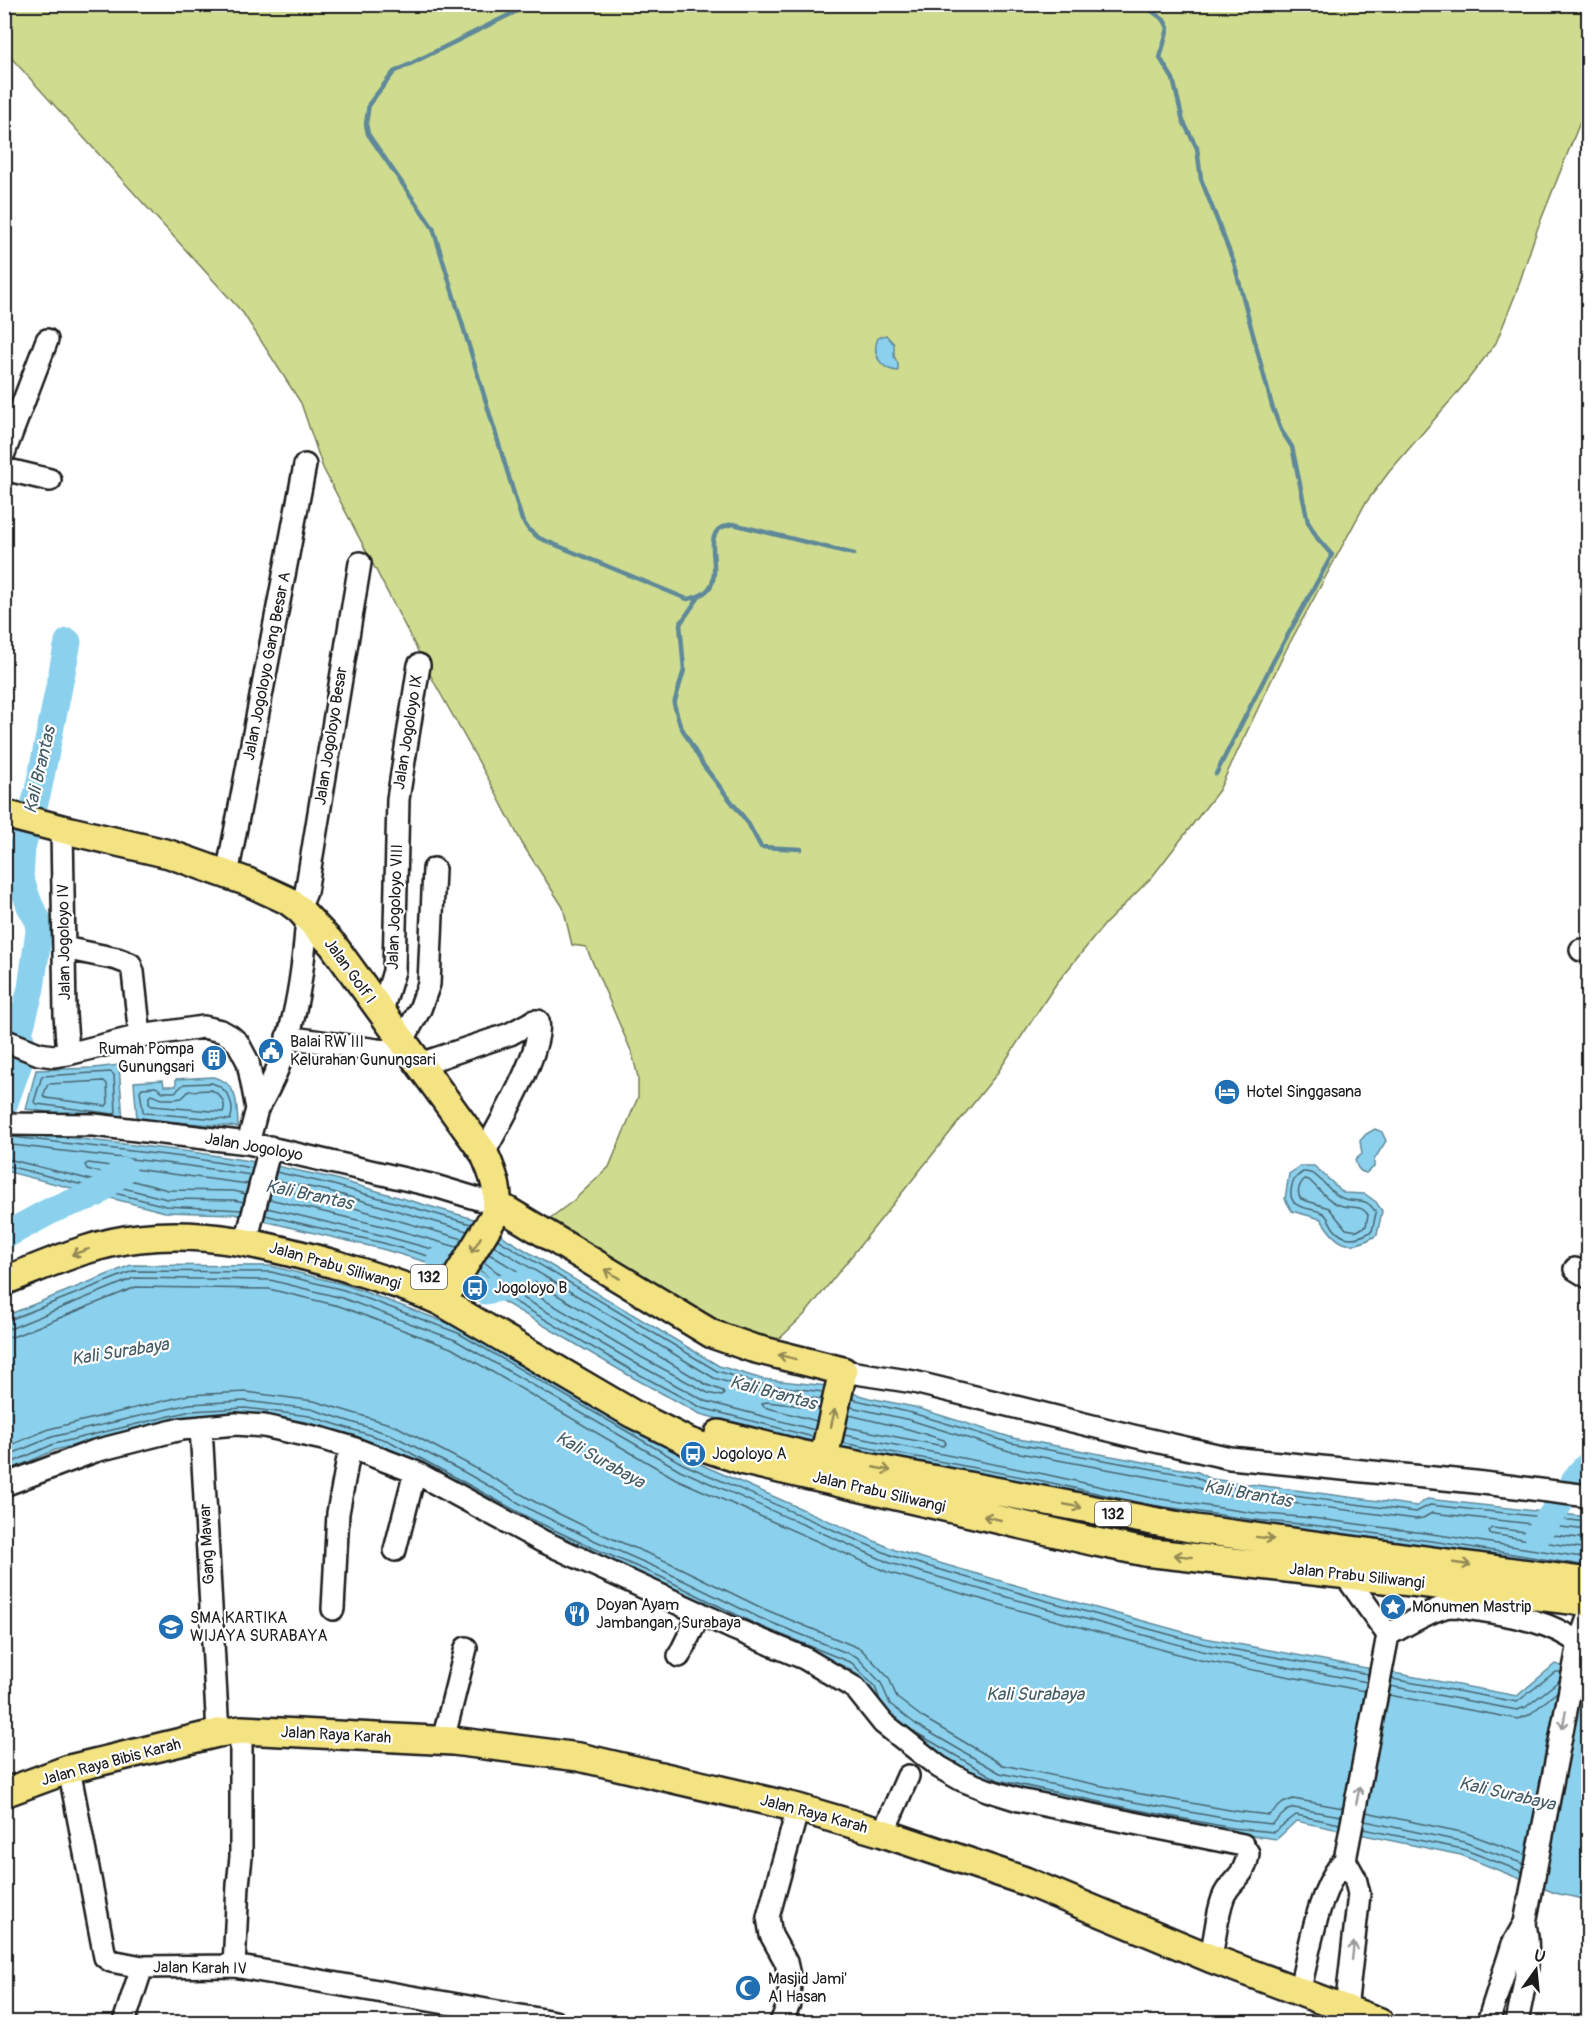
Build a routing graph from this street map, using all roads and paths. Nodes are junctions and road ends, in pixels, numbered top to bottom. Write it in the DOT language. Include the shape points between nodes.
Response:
graph roads {
  1 [pos="46,340"];
  2 [pos="4,453"];
  3 [pos="305,465"];
  4 [pos="4,469"];
  5 [pos="50,480"];
  6 [pos="360,563"];
  7 [pos="419,665"];
  8 [pos="398,799"];
  9 [pos="21,818"];
  10 [pos="62,829"];
  11 [pos="434,869"];
  12 [pos="228,871"];
  13 [pos="303,912"];
  14 [pos="64,948"];
  15 [pos="381,1014"];
  16 [pos="140,1036"];
  17 [pos="287,1037"];
  18 [pos="17,1044"];
  19 [pos="412,1052"];
  20 [pos="68,1054"];
  21 [pos="257,1109"];
  22 [pos="5,1124"];
  23 [pos="248,1143"];
  24 [pos="484,1153"];
  25 [pos="268,1154"];
  26 [pos="496,1211"];
  27 [pos="249,1230"];
  28 [pos="4,1264"];
  29 [pos="4,1281"];
  30 [pos="450,1287"];
  31 [pos="842,1378"];
  32 [pos="201,1427"];
  33 [pos="350,1447"];
  34 [pos="823,1463"];
  35 [pos="415,1472"];
  36 [pos="4,1485"];
  37 [pos="1584,1496"];
  38 [pos="1155,1522"];
  39 [pos="1332,1547"];
  40 [pos="395,1550"];
  41 [pos="1145,1552"];
  42 [pos="1345,1575"];
  43 [pos="1588,1582"];
  44 [pos="1431,1584"];
  45 [pos="1588,1602"];
  46 [pos="1461,1608"];
  47 [pos="333,1609"];
  48 [pos="700,1613"];
  49 [pos="1588,1618"];
  50 [pos="1387,1645"];
  51 [pos="466,1648"];
  52 [pos="1577,1653"];
  53 [pos="679,1656"];
  54 [pos="229,1732"];
  55 [pos="443,1740"];
  56 [pos="69,1769"];
  57 [pos="908,1776"];
  58 [pos="4,1793"];
  59 [pos="798,1808"];
  60 [pos="883,1833"];
  61 [pos="1346,1857"];
  62 [pos="1527,1917"];
  63 [pos="1210,1958"];
  64 [pos="234,1966"];
  65 [pos="142,1967"];
  66 [pos="1299,1992"];
  67 [pos="1346,2009"];
  68 [pos="124,2022"];
  69 [pos="555,2022"];
  70 [pos="785,2022"];
  71 [pos="1380,2022"];
  72 [pos="1488,2022"];
  73 [pos="1518,2022"];
  1 -- 2 [label="street"];
  3 -- 12 [label="street, Jalan Jogoloyo Gang Besar A"];
  4 -- 5 [label="street"];
  6 -- 13 [label="street, Jalan Jogoloyo Besar"];
  7 -- 8 [label="street, Jalan Jogoloyo IX"];
  8 -- 15 [label="street, Jalan Jogoloyo VIII" via="394,971"];
  9 -- 10 [label="main road, Jalan Golf I"];
  10 -- 12 [label="main road, Jalan Golf I"];
  10 -- 14 [label="street, Jalan Jogoloyo IV"];
  11 -- 19 [label="street" via="429,984"];
  12 -- 13 [label="main road, Jalan Golf I" via="280,896"];
  13 -- 15 [label="main road, Jalan Golf I" via="333,945"];
  13 -- 17 [label="street, Jalan Jogoloyo Besar" via="304,956"];
  14 -- 16 [label="street" via="130,964"];
  14 -- 20 [label="street, Jalan Jogoloyo IV"];
  15 -- 19 [label="main road, Jalan Golf I"];
  16 -- 20 [label="street"];
  16 -- 21 [label="street" via="203,1027 230,1036 248,1062"];
  17 -- 19 [label="street"];
  17 -- 21 [label="street, Jalan Jogoloyo Besar" via="272,1083"];
  18 -- 20 [label="street" via="45,1056"];
  19 -- 24 [label="main road, Jalan Golf I"];
  19 -- 24 [label="street" via="434,1061 510,1034 534,1021 539,1023 531,1057"];
  21 -- 23 [label="street"];
  22 -- 23 [label="street, Jalan Jogoloyo" via="94,1125"];
  23 -- 25 [label="street, Jalan Jogoloyo"];
  24 -- 26 [label="main road, Jalan Golf I" via="492,1170"];
  25 -- 26 [label="street, Jalan Jogoloyo" via="435,1186"];
  25 -- 27 [label="street"];
  26 -- 30 [label="main road, one-way"];
  31 -- 26 [label="main road, one-way" via="712,1334"];
  27 -- 28 [label="main road, Jalan Prabu Siliwangi / 132" via="188,1221 111,1225 81,1232"];
  27 -- 29 [label="main road, Jalan Prabu Siliwangi / 132, one-way" via="218,1238 139,1238 91,1248"];
  27 -- 30 [label="main road, Jalan Prabu Siliwangi / 132" via="371,1259"];
  30 -- 34 [label="main road, Jalan Prabu Siliwangi / 132" via="696,1427"];
  34 -- 31 [label="main road, one-way"];
  31 -- 37 [label="street" via="914,1382 1230,1458"];
  32 -- 33 [label="street" via="264,1426"];
  32 -- 36 [label="street" via="95,1451"];
  32 -- 54 [label="street, Gang Mawar"];
  33 -- 35 [label="street"];
  33 -- 47 [label="street" via="337,1519"];
  34 -- 38 [label="main road, Jalan Prabu Siliwangi / 132, one-way"];
  41 -- 34 [label="main road, Jalan Prabu Siliwangi / 132, one-way"];
  35 -- 40 [label="street"];
  35 -- 48 [label="street" via="542,1541"];
  38 -- 39 [label="main road, Jalan Prabu Siliwangi / 132, one-way"];
  38 -- 41 [label="main road" via="1141,1538"];
  39 -- 43 [label="main road, Jalan Prabu Siliwangi / 132, one-way"];
  39 -- 44 [label="street" via="1356,1559 1408,1569"];
  42 -- 41 [label="main road, Jalan Prabu Siliwangi / 132, one-way"];
  42 -- 44 [label="main road, Jalan Prabu Siliwangi / 132"];
  42 -- 50 [label="street"];
  44 -- 45 [label="main road, Jalan Prabu Siliwangi / 132"];
  44 -- 46 [label="street"];
  46 -- 50 [label="street" via="1441,1609"];
  46 -- 52 [label="street" via="1544,1623 1560,1630"];
  48 -- 53 [label="street"];
  48 -- 63 [label="street" via="804,1658 844,1680 861,1694 883,1723 922,1755 962,1780 1011,1798 1245,1846 1246,1866 1223,1896"];
  49 -- 52 [label="street"];
  61 -- 50 [label="street, one-way"];
  51 -- 55 [label="street"];
  52 -- 62 [label="street, one-way"];
  54 -- 55 [label="main road, Jalan Raya Karah"];
  54 -- 56 [label="main road, Jalan Raya Bibis Karah"];
  54 -- 64 [label="street, Gang Mawar" via="241,1857"];
  55 -- 59 [label="main road, Jalan Raya Karah" via="579,1757"];
  56 -- 58 [label="main road, Jalan Raya Bibis Karah"];
  56 -- 65 [label="street, Jalan Karah IV" via="105,1957 111,1962"];
  57 -- 60 [label="street"];
  59 -- 60 [label="main road, Jalan Raya Karah"];
  59 -- 70 [label="street" via="768,1917 771,1935 786,1962 790,1980"];
  60 -- 63 [label="main road, Jalan Raya Karah" via="1025,1881"];
  61 -- 66 [label="street" via="1326,1889"];
  67 -- 61 [label="street, one-way" via="1359,1894"];
  62 -- 72 [label="street" via="1513,1944"];
  62 -- 73 [label="street" via="1528,1962"];
  63 -- 66 [label="main road, Jalan Raya Karah"];
  64 -- 65 [label="street, Jalan Karah IV"];
  64 -- 69 [label="street, Jalan Karah IV"];
  65 -- 68 [label="street"];
  66 -- 67 [label="main road, Jalan Raya Karah"];
  67 -- 71 [label="main road, Jalan Raya Karah"];
}
